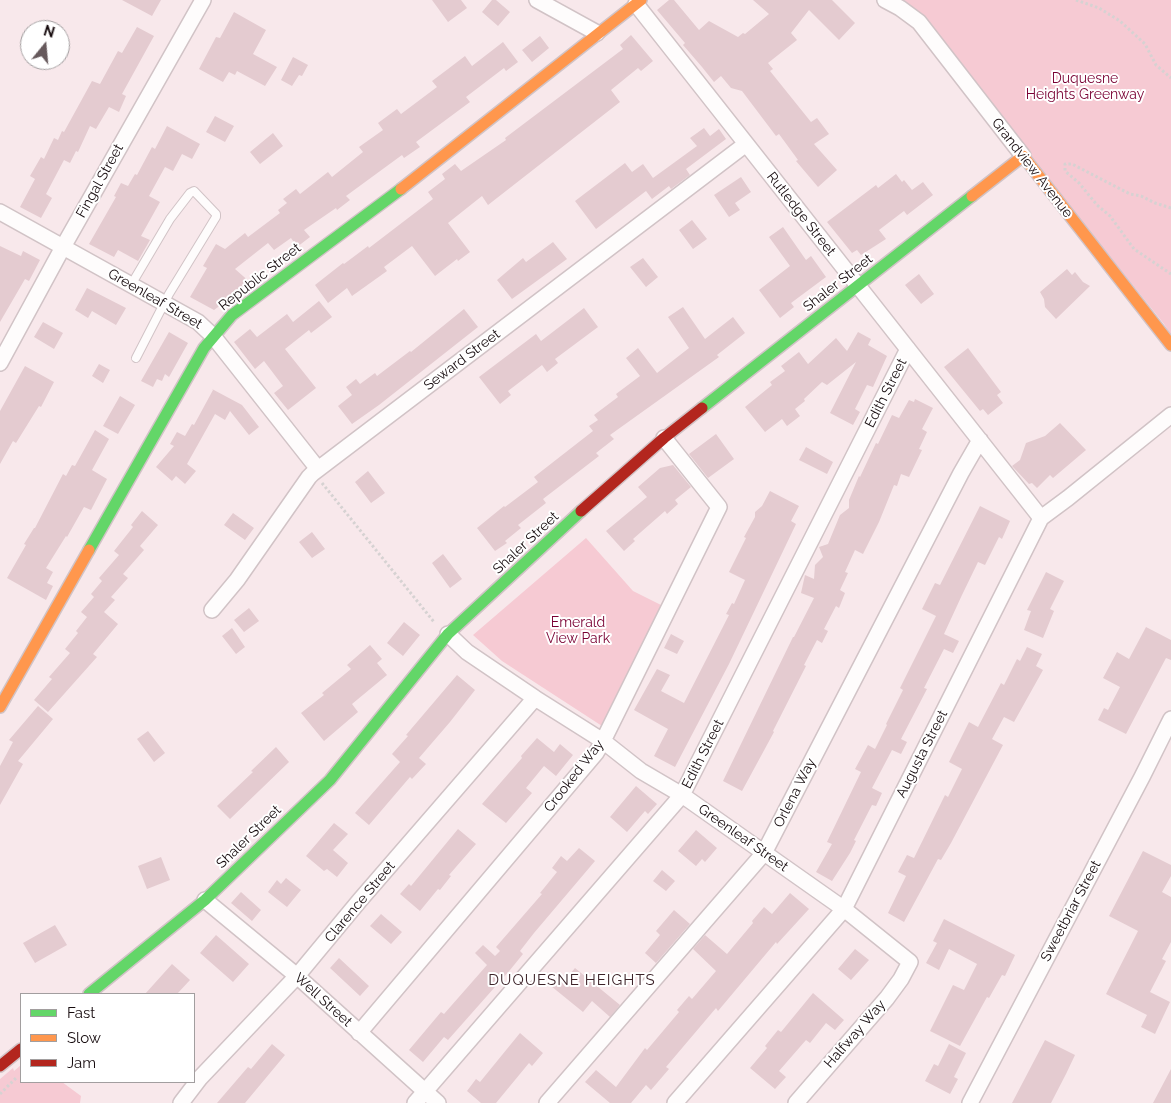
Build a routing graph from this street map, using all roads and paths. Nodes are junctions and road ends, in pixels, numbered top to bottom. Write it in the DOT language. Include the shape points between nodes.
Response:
graph roads {
  1 [pos="203,0"];
  2 [pos="537,0"];
  3 [pos="885,0"];
  4 [pos="1076,0"];
  5 [pos="638,2"];
  6 [pos="597,33"];
  7 [pos="1171,78"];
  8 [pos="746,144"];
  9 [pos="1023,156"];
  10 [pos="1171,208"];
  11 [pos="0,212"];
  12 [pos="63,247"];
  13 [pos="1171,274"];
  14 [pos="131,285"];
  15 [pos="859,286"];
  16 [pos="164,302"];
  17 [pos="213,336"];
  18 [pos="1171,345"];
  19 [pos="908,349"];
  20 [pos="136,358"];
  21 [pos="0,363"];
  22 [pos="1171,415"];
  23 [pos="664,438"];
  24 [pos="980,440"];
  25 [pos="319,475"];
  26 [pos="1041,518"];
  27 [pos="212,610"];
  28 [pos="436,625"];
  29 [pos="448,634"];
  30 [pos="535,698"];
  31 [pos="0,707"];
  32 [pos="1171,719"];
  33 [pos="603,741"];
  34 [pos="682,795"];
  35 [pos="764,854"];
  36 [pos="205,900"];
  37 [pos="844,909"];
  38 [pos="910,962"];
  39 [pos="297,976"];
  40 [pos="91,993"];
  41 [pos="359,1033"];
  42 [pos="20,1050"];
  43 [pos="0,1066"];
  44 [pos="420,1097"];
  45 [pos="182,1103"];
  46 [pos="438,1103"];
  47 [pos="547,1103"];
  48 [pos="675,1103"];
  49 [pos="796,1103"];
  50 [pos="970,1103"];
  1 -- 12 [label="street, Fingal Street"];
  2 -- 6 [label="street"];
  3 -- 9 [label="street, Grandview Avenue" via="919,22"];
  4 -- 7 [label="path" via="1099,8 1120,21 1145,44 1156,65"];
  5 -- 6 [label="street, Republic Street"];
  5 -- 8 [label="street, Rutledge Street"];
  6 -- 17 [label="street, Republic Street" via="419,174 232,315"];
  8 -- 15 [label="street, Rutledge Street"];
  8 -- 25 [label="street, Seward Street"];
  9 -- 15 [label="street, Shaler Street"];
  9 -- 18 [label="street, Grandview Avenue"];
  10 -- 13 [label="path" via="1130,194 1072,164 1065,164 1065,171 1110,216 1134,249"];
  11 -- 12 [label="street, Greenleaf Street"];
  12 -- 14 [label="street, Greenleaf Street"];
  12 -- 21 [label="street, Fingal Street"];
  14 -- 16 [label="street, Greenleaf Street"];
  14 -- 16 [label="lane" via="170,219 194,191 216,217"];
  15 -- 19 [label="street, Rutledge Street"];
  15 -- 23 [label="street, Shaler Street"];
  16 -- 17 [label="street, Greenleaf Street" via="198,322"];
  16 -- 20 [label="lane"];
  17 -- 25 [label="street, Greenleaf Street"];
  17 -- 31 [label="street, Republic Street" via="78,566"];
  19 -- 24 [label="street, Rutledge Street"];
  19 -- 34 [label="street, Edith Street"];
  22 -- 26 [label="street, Augusta Street"];
  23 -- 29 [label="street, Shaler Street"];
  23 -- 33 [label="street, Crooked Way" via="719,507"];
  24 -- 26 [label="street, Rutledge Street"];
  24 -- 35 [label="street, Orlena Way"];
  25 -- 27 [label="street, Seward Street" via="309,477"];
  25 -- 28 [label="path"];
  26 -- 37 [label="street, Augusta Street"];
  29 -- 30 [label="street, Greenleaf Street" via="467,652"];
  29 -- 36 [label="street, Shaler Street" via="330,780"];
  30 -- 33 [label="street, Greenleaf Street"];
  30 -- 39 [label="street, Clarence Street"];
  32 -- 50 [label="street, Sweetbriar Street"];
  33 -- 34 [label="street, Greenleaf Street" via="641,771"];
  33 -- 41 [label="street, Crooked Way"];
  34 -- 35 [label="street, Greenleaf Street"];
  34 -- 44 [label="street, Edith Street"];
  35 -- 37 [label="street, Greenleaf Street"];
  35 -- 47 [label="street, Orlena Way"];
  36 -- 39 [label="street, Well Street"];
  36 -- 40 [label="street, Shaler Street"];
  37 -- 38 [label="street, Greenleaf Street"];
  37 -- 48 [label="street, Augusta Street"];
  38 -- 49 [label="street, Halfway Way" via="887,998"];
  39 -- 41 [label="street, Well Street"];
  39 -- 45 [label="street, Clarence Street" via="200,1078"];
  41 -- 44 [label="street, Well Street"];
  42 -- 43 [label="street"];
  44 -- 46 [label="street, Well Street"];
}
